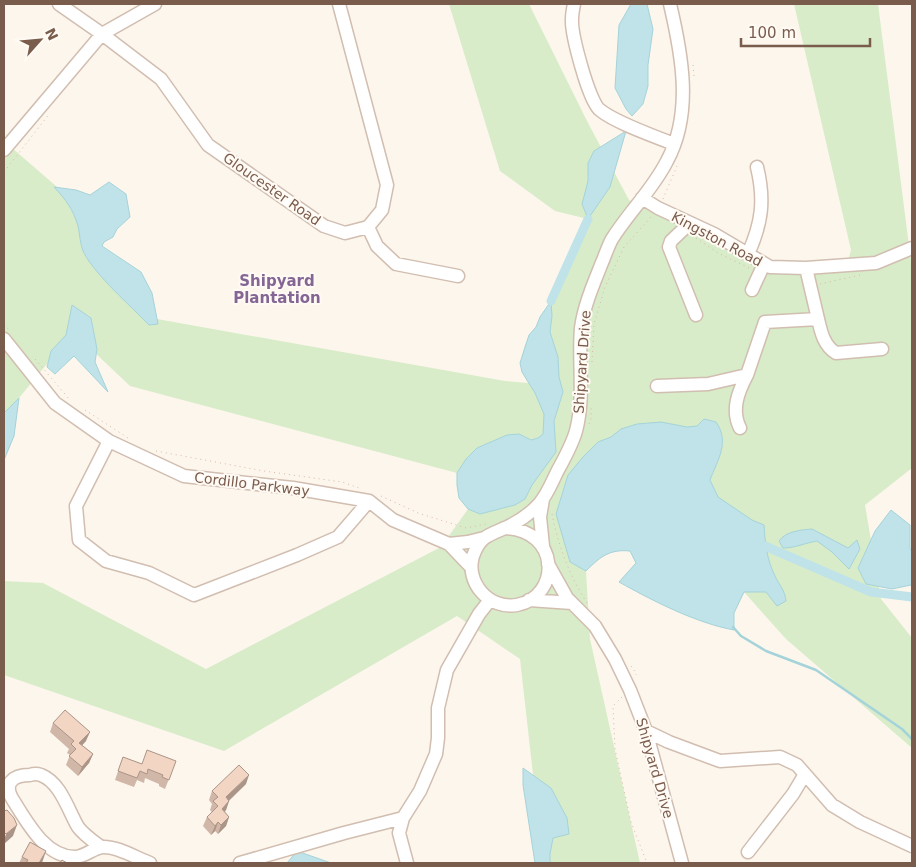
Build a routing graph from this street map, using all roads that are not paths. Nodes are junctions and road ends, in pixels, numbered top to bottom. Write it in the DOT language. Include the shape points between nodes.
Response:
graph roads {
  1 [pos="59,4"];
  2 [pos="155,4"];
  3 [pos="338,4"];
  4 [pos="574,4"];
  5 [pos="670,4"];
  6 [pos="102,34"];
  7 [pos="674,144"];
  8 [pos="4,150"];
  9 [pos="756,167"];
  10 [pos="642,198"];
  11 [pos="690,223"];
  12 [pos="368,227"];
  13 [pos="912,248"];
  14 [pos="748,254"];
  15 [pos="764,264"];
  16 [pos="806,268"];
  17 [pos="458,276"];
  18 [pos="752,290"];
  19 [pos="696,315"];
  20 [pos="818,319"];
  21 [pos="7,335"];
  22 [pos="882,349"];
  23 [pos="747,375"];
  24 [pos="657,386"];
  25 [pos="740,428"];
  26 [pos="109,441"];
  27 [pos="373,498"];
  28 [pos="547,504"];
  29 [pos="504,528"];
  30 [pos="484,538"];
  31 [pos="450,544"];
  32 [pos="543,547"];
  33 [pos="548,563"];
  34 [pos="471,567"];
  35 [pos="490,600"];
  36 [pos="529,600"];
  37 [pos="572,602"];
  38 [pos="646,731"];
  39 [pos="805,774"];
  40 [pos="403,818"];
  41 [pos="912,846"];
  42 [pos="101,847"];
  43 [pos="748,852"];
  44 [pos="150,863"];
  45 [pos="240,863"];
  46 [pos="407,863"];
  47 [pos="682,863"];
  1 -- 6 [label="street, Gloucester Road"];
  2 -- 6 [label="street"];
  3 -- 12 [label="street" via="387,185 382,210"];
  4 -- 7 [label="street" via="572,20 579,56 588,89 599,110"];
  5 -- 7 [label="street, Shipyard Drive" via="684,83 682,113"];
  6 -- 8 [label="street"];
  6 -- 12 [label="street, Gloucester Road" via="160,79 208,145 324,226 345,233"];
  7 -- 10 [label="street, Shipyard Drive" via="668,160"];
  9 -- 14 [label="street" via="760,184 760,216"];
  10 -- 11 [label="street, Kingston Road"];
  10 -- 28 [label="street, Shipyard Drive" via="611,240 586,302 581,328 580,405 576,431"];
  11 -- 14 [label="street, Kingston Road"];
  11 -- 19 [label="street" via="669,247"];
  12 -- 17 [label="street" via="377,246 396,264"];
  13 -- 16 [label="street, Kingston Road" via="876,263"];
  14 -- 15 [label="street, Kingston Road"];
  15 -- 16 [label="street, Kingston Road"];
  15 -- 18 [label="street"];
  16 -- 20 [label="street"];
  20 -- 22 [label="street" via="826,343 836,353"];
  20 -- 23 [label="street" via="765,322"];
  21 -- 26 [label="street, Cordillo Parkway" via="55,403"];
  23 -- 24 [label="street" via="708,384"];
  23 -- 25 [label="street" via="736,407"];
  26 -- 27 [label="street, Cordillo Parkway" via="184,476"];
  26 -- 27 [label="street" via="76,506 79,540 106,561 149,573 194,595 338,537"];
  27 -- 31 [label="street, Cordillo Parkway" via="393,520"];
  28 -- 29 [label="street, Shipyard Drive"];
  28 -- 32 [label="street, Shipyard Drive" via="540,517"];
  29 -- 30 [label="street"];
  29 -- 32 [label="street" via="527,532"];
  30 -- 31 [label="street"];
  30 -- 34 [label="street" via="477,546"];
  31 -- 34 [label="street, Cordillo Parkway"];
  32 -- 33 [label="street"];
  33 -- 36 [label="street" via="546,581"];
  33 -- 37 [label="street, Shipyard Drive"];
  34 -- 35 [label="street" via="476,586"];
  35 -- 36 [label="street" via="503,605 517,605"];
  35 -- 40 [label="street" via="447,670 438,708 436,754 420,791"];
  36 -- 37 [label="street"];
  37 -- 38 [label="street, Shipyard Drive" via="595,626 615,660"];
  38 -- 39 [label="street" via="720,761 780,757 797,765"];
  38 -- 47 [label="street, Shipyard Drive"];
  39 -- 41 [label="street" via="832,804 860,822"];
  39 -- 43 [label="street"];
  40 -- 45 [label="street"];
  40 -- 46 [label="street" via="399,832"];
  42 -- 42 [label="street" via="76,857 48,847 8,793 10,783 16,776 40,774 54,783 79,828"];
  42 -- 44 [label="street"];
}
